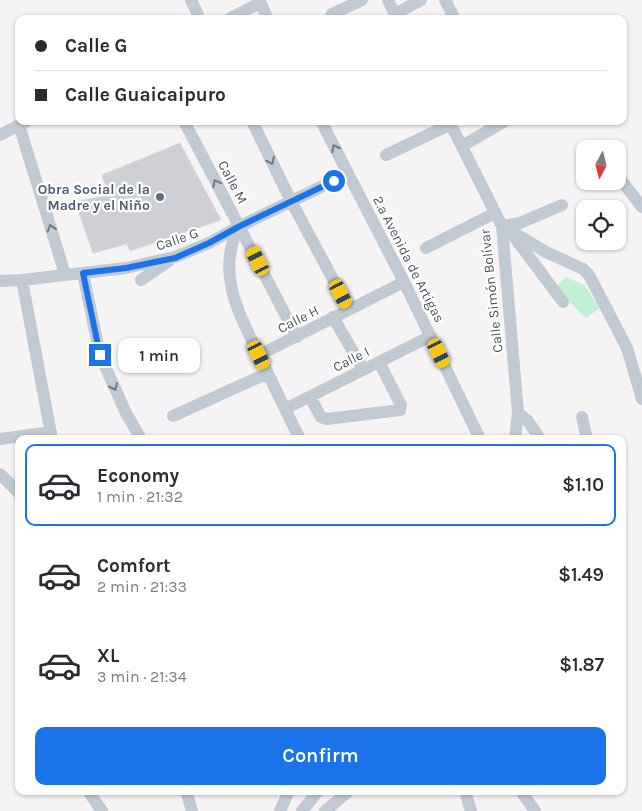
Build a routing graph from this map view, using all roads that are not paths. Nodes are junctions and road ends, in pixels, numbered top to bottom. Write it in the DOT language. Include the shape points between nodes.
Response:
graph roads {
  1 [pos="191,0"];
  2 [pos="362,0"];
  3 [pos="388,0"];
  4 [pos="421,0"];
  5 [pos="445,0"];
  6 [pos="259,1"];
  7 [pos="198,15"];
  8 [pos="236,15"];
  9 [pos="266,15"];
  10 [pos="332,15"];
  11 [pos="396,15"];
  12 [pos="398,15"];
  13 [pos="453,15"];
  14 [pos="19,125"];
  15 [pos="24,125"];
  16 [pos="186,125"];
  17 [pos="254,125"];
  18 [pos="323,125"];
  19 [pos="446,125"];
  20 [pos="451,125"];
  21 [pos="497,125"];
  22 [pos="0,135"];
  23 [pos="462,146"];
  24 [pos="386,156"];
  25 [pos="348,174"];
  26 [pos="626,186"];
  27 [pos="291,201"];
  28 [pos="562,205"];
  29 [pos="642,207"];
  30 [pos="495,213"];
  31 [pos="240,226"];
  32 [pos="506,229"];
  33 [pos="426,248"];
  34 [pos="172,258"];
  35 [pos="83,273"];
  36 [pos="65,274"];
  37 [pos="22,280"];
  38 [pos="141,280"];
  39 [pos="0,281"];
  40 [pos="404,282"];
  41 [pos="563,302"];
  42 [pos="349,309"];
  43 [pos="333,317"];
  44 [pos="431,336"];
  45 [pos="297,337"];
  46 [pos="259,355"];
  47 [pos="379,362"];
  48 [pos="638,365"];
  49 [pos="363,369"];
  50 [pos="268,373"];
  51 [pos="310,397"];
  52 [pos="642,399"];
  53 [pos="285,409"];
  54 [pos="518,413"];
  55 [pos="174,416"];
  56 [pos="582,417"];
  57 [pos="52,435"];
  58 [pos="140,435"];
  59 [pos="298,435"];
  60 [pos="478,435"];
  61 [pos="515,435"];
  62 [pos="537,435"];
  63 [pos="587,435"];
  64 [pos="15,438"];
  65 [pos="0,439"];
  66 [pos="0,474"];
  67 [pos="15,489"];
  68 [pos="91,795"];
  69 [pos="187,795"];
  70 [pos="287,795"];
  71 [pos="315,795"];
  72 [pos="344,795"];
  73 [pos="466,795"];
  74 [pos="524,795"];
  75 [pos="102,811"];
  76 [pos="192,811"];
  77 [pos="280,811"];
  78 [pos="302,811"];
  79 [pos="325,811"];
  80 [pos="471,811"];
  81 [pos="535,811"];
  1 -- 7 [label="street"];
  2 -- 10 [label="street"];
  3 -- 11 [label="street"];
  4 -- 12 [label="street"];
  5 -- 13 [label="street"];
  6 -- 8 [label="street"];
  6 -- 9 [label="street"];
  14 -- 22 [label="street"];
  36 -- 15 [label="street, one-way"];
  31 -- 16 [label="street, Calle M, one-way"];
  17 -- 27 [label="street, one-way"];
  25 -- 18 [label="street, 2.ª Avenida de Artigas, one-way"];
  19 -- 24 [label="street"];
  20 -- 23 [label="street, Calle Simón Bolívar"];
  21 -- 23 [label="street"];
  23 -- 30 [label="street, Calle Simón Bolívar"];
  25 -- 27 [label="street, Calle G"];
  25 -- 40 [label="street, 2.ª Avenida de Artigas"];
  26 -- 29 [label="street"];
  27 -- 31 [label="street, Calle G"];
  27 -- 42 [label="street"];
  28 -- 32 [label="street"];
  30 -- 32 [label="street, Calle Simón Bolívar"];
  30 -- 33 [label="street"];
  31 -- 34 [label="street, Calle G"];
  31 -- 45 [label="street, Calle M"];
  31 -- 46 [label="street" via="231,242 229,256 234,304"];
  32 -- 41 [label="street"];
  32 -- 48 [label="street" via="589,275"];
  32 -- 54 [label="street, Calle Simón Bolívar"];
  34 -- 35 [label="street, Calle G"];
  34 -- 38 [label="street"];
  35 -- 36 [label="street, Calle G"];
  35 -- 58 [label="street, one-way" via="100,355"];
  36 -- 37 [label="street, Calle G"];
  37 -- 39 [label="street, Calle G"];
  37 -- 57 [label="street"];
  40 -- 42 [label="street, Calle H"];
  40 -- 44 [label="street, 2.ª Avenida de Artigas"];
  42 -- 43 [label="street, Calle H"];
  43 -- 45 [label="street, Calle H"];
  43 -- 49 [label="street"];
  44 -- 47 [label="street, Calle I"];
  44 -- 60 [label="street, 2.ª Avenida de Artigas"];
  45 -- 46 [label="street, Calle H"];
  46 -- 50 [label="street"];
  47 -- 49 [label="street, Calle I"];
  47 -- 51 [label="street" via="401,408 397,411 327,419 321,417"];
  48 -- 52 [label="street"];
  49 -- 51 [label="street, Calle I"];
  50 -- 53 [label="street"];
  50 -- 55 [label="street"];
  51 -- 53 [label="street, Calle I"];
  53 -- 59 [label="street"];
  54 -- 61 [label="street, Calle Simón Bolívar"];
  54 -- 62 [label="street"];
  56 -- 63 [label="street"];
  64 -- 65 [label="street"];
  66 -- 67 [label="street"];
  68 -- 75 [label="street"];
  69 -- 76 [label="street"];
  70 -- 77 [label="street"];
  71 -- 78 [label="street"];
  72 -- 79 [label="street"];
  73 -- 80 [label="street"];
  74 -- 81 [label="street"];
}
